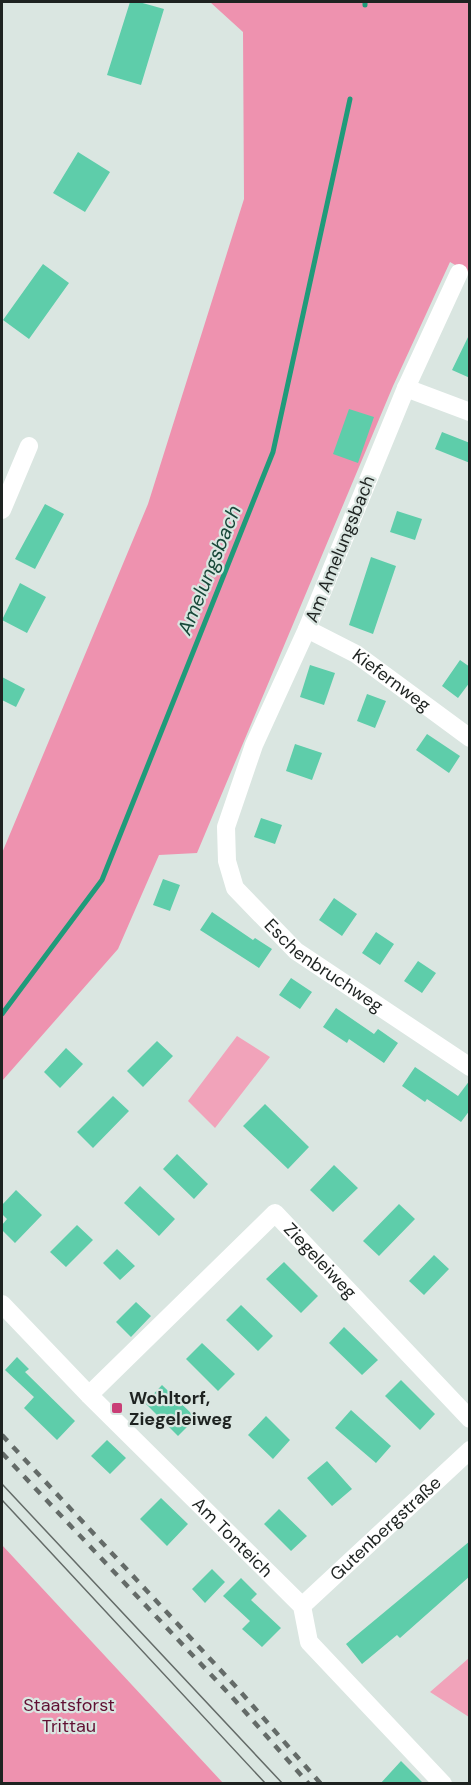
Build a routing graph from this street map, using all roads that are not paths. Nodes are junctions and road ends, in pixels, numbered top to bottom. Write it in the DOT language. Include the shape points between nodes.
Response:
graph roads {
  1 [pos="459,273"];
  2 [pos="406,388"];
  3 [pos="470,412"];
  4 [pos="29,446"];
  5 [pos="2,510"];
  6 [pos="307,629"];
  7 [pos="470,738"];
  8 [pos="226,827"];
  9 [pos="470,1067"];
  10 [pos="2,1304"];
  11 [pos="89,1395"];
  12 [pos="470,1419"];
  13 [pos="470,1450"];
  14 [pos="302,1606"];
  15 [pos="443,1784"];
  1 -- 2 [label="street, Am Amelungsbach"];
  2 -- 3 [label="street"];
  2 -- 6 [label="street, Am Amelungsbach"];
  4 -- 5 [label="street"];
  6 -- 7 [label="street, Kiefernweg" via="356,654"];
  6 -- 8 [label="street, Am Amelungsbach" via="254,745"];
  8 -- 9 [label="street, Eschenbruchweg" via="227,861 235,888 296,951"];
  10 -- 11 [label="street, Am Tonteich"];
  11 -- 12 [label="street, Ziegeleiweg" via="274,1213"];
  11 -- 14 [label="street, Am Tonteich"];
  13 -- 14 [label="street, Gutenbergstraße"];
  14 -- 15 [label="street" via="309,1642"];
}
